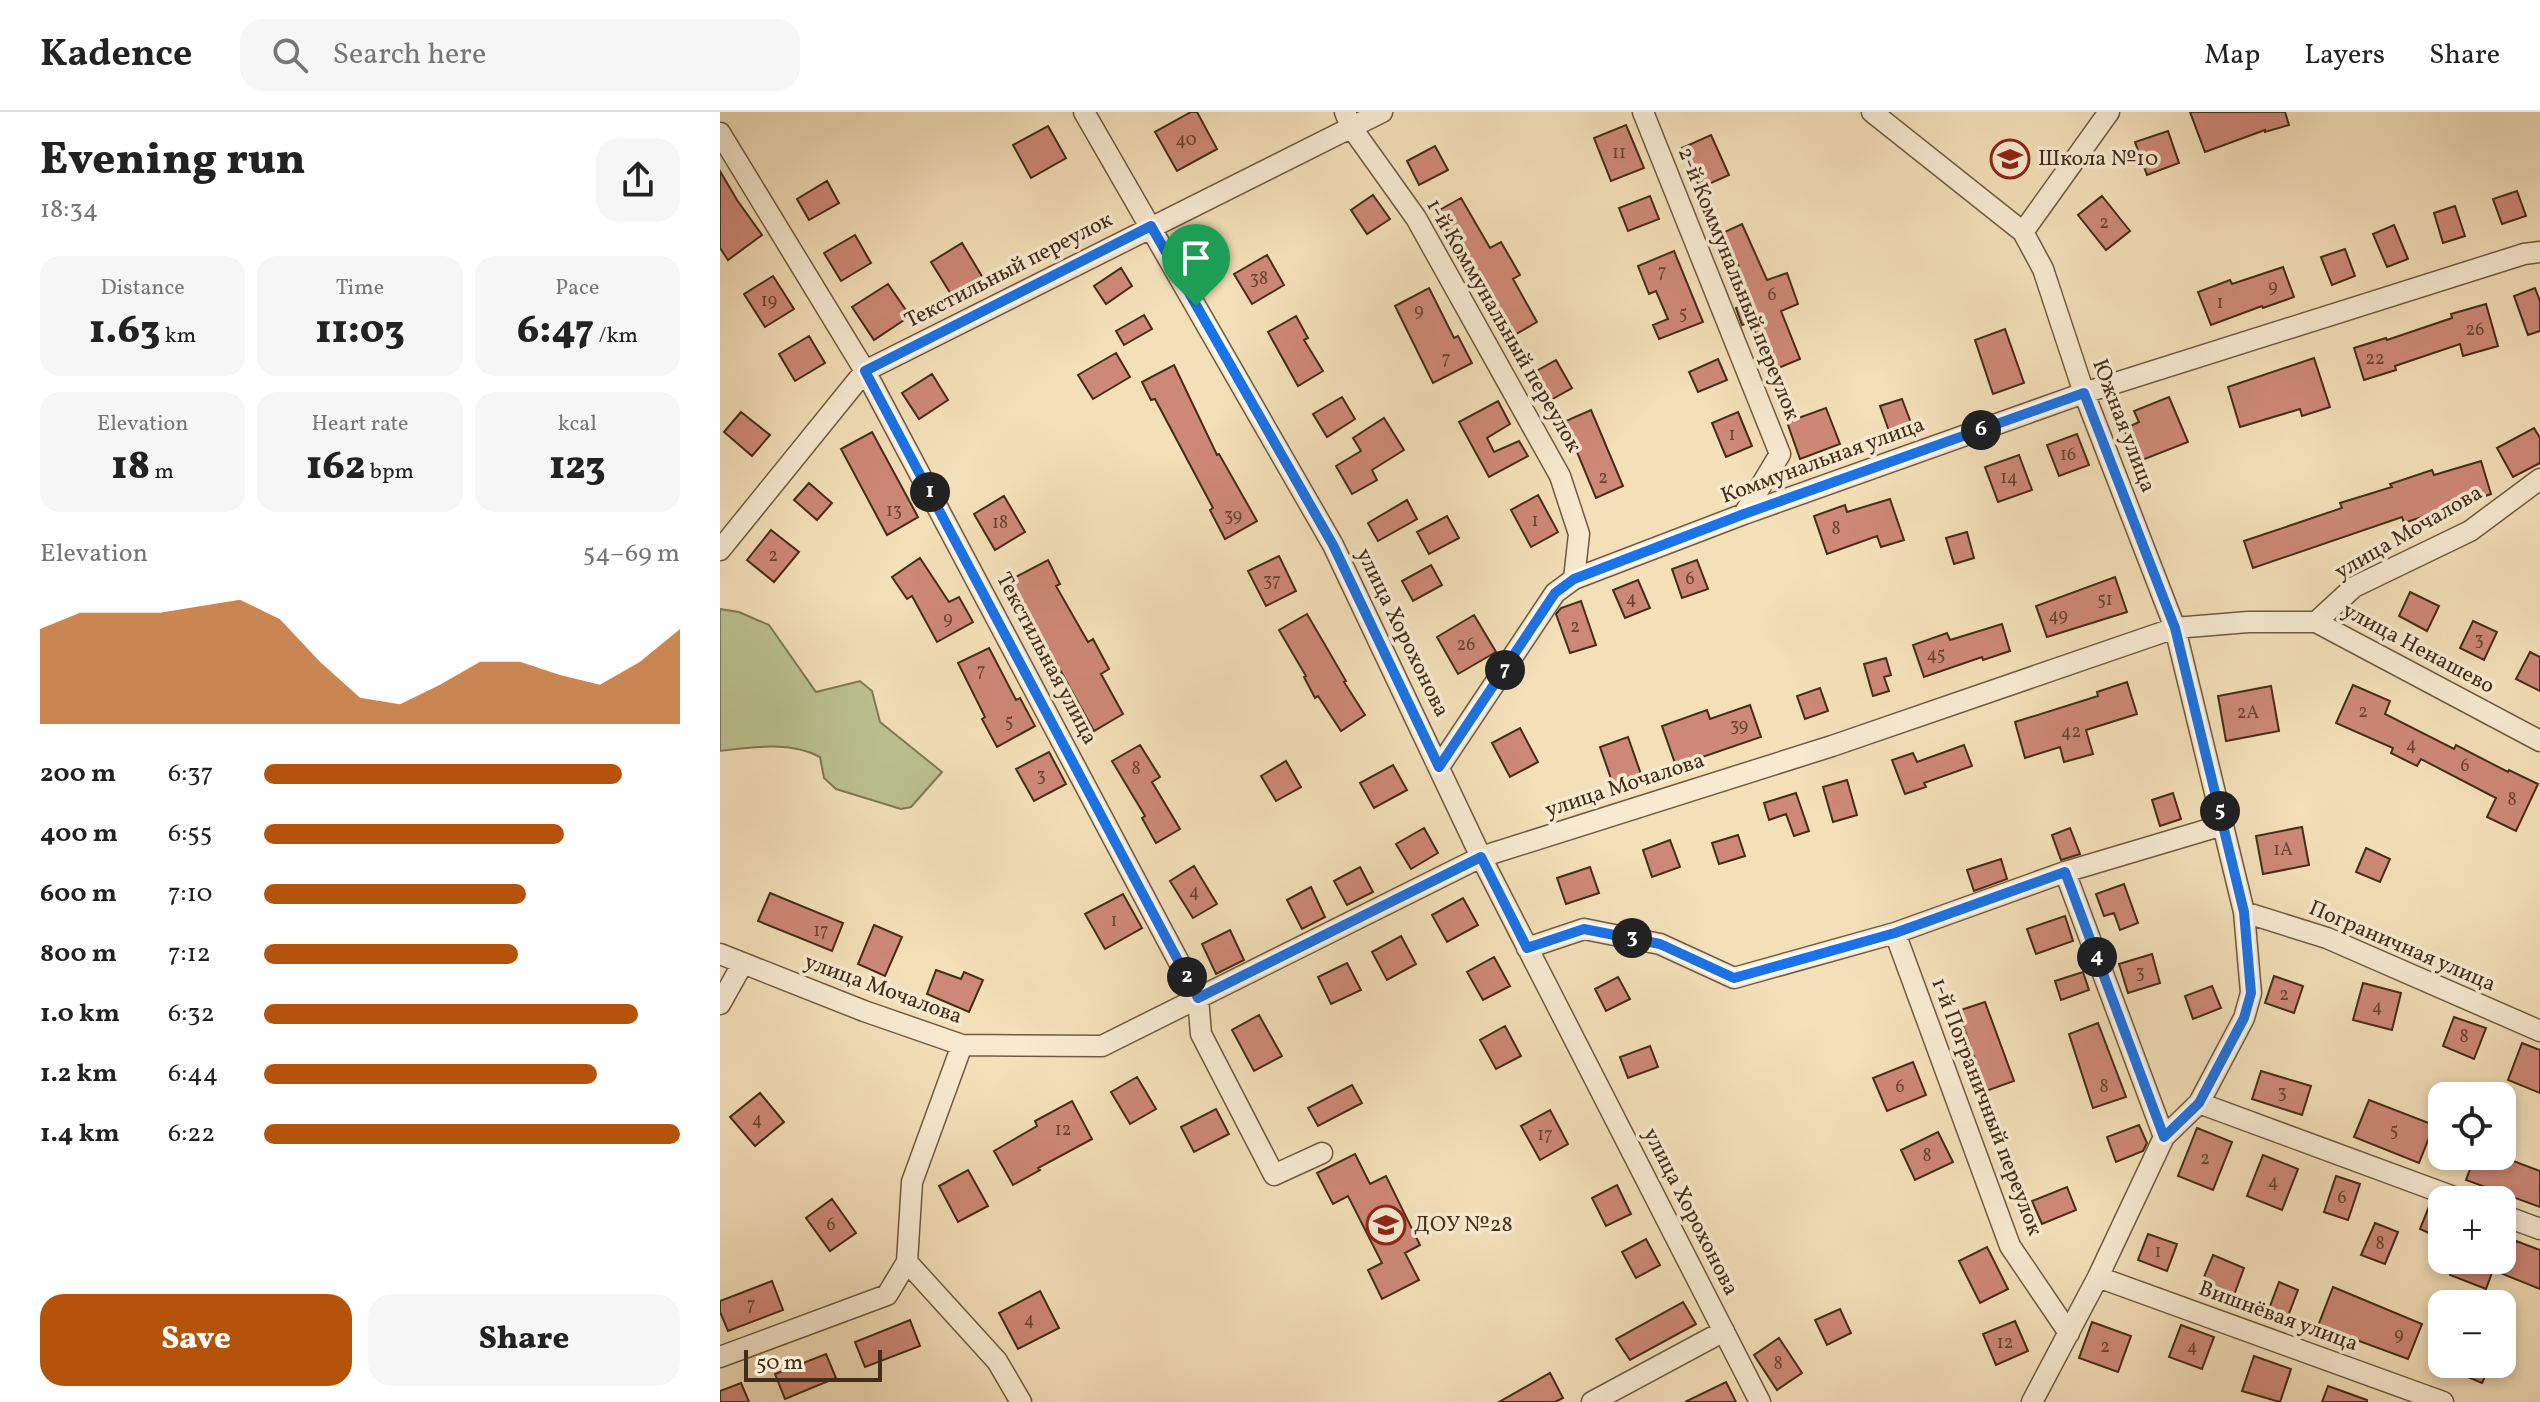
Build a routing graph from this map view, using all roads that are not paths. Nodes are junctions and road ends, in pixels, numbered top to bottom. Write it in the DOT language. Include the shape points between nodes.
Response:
graph roads {
  1 [pos="1084,112"];
  2 [pos="1382,112"];
  3 [pos="1643,112"];
  4 [pos="1872,112"];
  5 [pos="2109,112"];
  6 [pos="1348,120"];
  7 [pos="720,133"];
  8 [pos="1151,226"];
  9 [pos="2023,232"];
  10 [pos="2540,252"];
  11 [pos="865,371"];
  12 [pos="2084,393"];
  13 [pos="2540,479"];
  14 [pos="1744,514"];
  15 [pos="720,550"];
  16 [pos="1574,579"];
  17 [pos="2316,622"];
  18 [pos="2175,628"];
  19 [pos="2540,741"];
  20 [pos="1439,767"];
  21 [pos="2223,825"];
  22 [pos="1481,857"];
  23 [pos="2065,872"];
  24 [pos="2244,912"];
  25 [pos="1895,933"];
  26 [pos="1527,948"];
  27 [pos="720,954"];
  28 [pos="743,963"];
  29 [pos="1198,998"];
  30 [pos="720,1004"];
  31 [pos="2540,1031"];
  32 [pos="962,1045"];
  33 [pos="2199,1103"];
  34 [pos="2164,1137"];
  35 [pos="1322,1153"];
  36 [pos="2428,1187"];
  37 [pos="2516,1220"];
  38 [pos="2540,1229"];
  39 [pos="907,1262"];
  40 [pos="2098,1277"];
  41 [pos="1724,1331"];
  42 [pos="2069,1333"];
  43 [pos="720,1357"];
  44 [pos="1021,1402"];
  45 [pos="1592,1402"];
  46 [pos="1760,1402"];
  47 [pos="2032,1402"];
  48 [pos="2443,1402"];
  1 -- 8 [label="street, улица Хорохонова"];
  2 -- 6 [label="street, Текстильный переулок"];
  3 -- 14 [label="street, 2-й Коммунальный переулок" via="1780,454"];
  4 -- 9 [label="street, Южная улица"];
  5 -- 9 [label="street"];
  6 -- 8 [label="street, Текстильный переулок"];
  6 -- 16 [label="street, 1-й Коммунальный переулок" via="1416,218 1560,476 1579,534"];
  7 -- 11 [label="street, Текстильная улица"];
  8 -- 11 [label="street, Текстильный переулок"];
  8 -- 20 [label="street, улица Хорохонова" via="1333,545"];
  9 -- 12 [label="street, Южная улица" via="2043,269"];
  10 -- 12 [label="street, Коммунальная улица"];
  11 -- 15 [label="street, Текстильный переулок"];
  11 -- 29 [label="street, Текстильная улица"];
  12 -- 14 [label="street, Коммунальная улица"];
  12 -- 18 [label="street, Южная улица"];
  13 -- 17 [label="street, улица Мочалова" via="2470,531 2354,587"];
  14 -- 16 [label="street, Коммунальная улица"];
  16 -- 20 [label="street, Коммунальная улица" via="1555,593"];
  17 -- 18 [label="street, улица Мочалова"];
  17 -- 19 [label="street, улица Ненашево"];
  18 -- 21 [label="street, Южная улица"];
  18 -- 22 [label="street, улица Мочалова" via="1832,746"];
  20 -- 22 [label="street, улица Хорохонова"];
  21 -- 23 [label="street"];
  21 -- 24 [label="street, Южная улица"];
  22 -- 26 [label="street, улица Хорохонова"];
  22 -- 29 [label="street, улица Мочалова"];
  23 -- 25 [label="street"];
  23 -- 34 [label="street"];
  24 -- 31 [label="street, Пограничная улица" via="2327,938"];
  24 -- 33 [label="street, Южная улица" via="2251,993 2244,1018"];
  25 -- 26 [label="street" via="1734,978 1660,944 1584,929"];
  25 -- 42 [label="street, 1-й Пограничный переулок" via="2010,1246"];
  26 -- 41 [label="street, улица Хорохонова"];
  27 -- 28 [label="street, улица Мочалова"];
  28 -- 30 [label="street"];
  28 -- 32 [label="street, улица Мочалова"];
  29 -- 32 [label="street, улица Мочалова" via="1102,1046"];
  29 -- 35 [label="street, Текстильная улица" via="1201,1034 1274,1175"];
  32 -- 39 [label="street" via="912,1182"];
  33 -- 34 [label="street, Южная улица"];
  33 -- 36 [label="street"];
  34 -- 40 [label="street"];
  37 -- 38 [label="street"];
  39 -- 43 [label="street" via="887,1295"];
  39 -- 44 [label="street" via="997,1361"];
  40 -- 42 [label="street"];
  40 -- 48 [label="street, Вишнёвая улица"];
  41 -- 45 [label="street"];
  41 -- 46 [label="street, улица Хорохонова"];
  42 -- 47 [label="street"];
}
